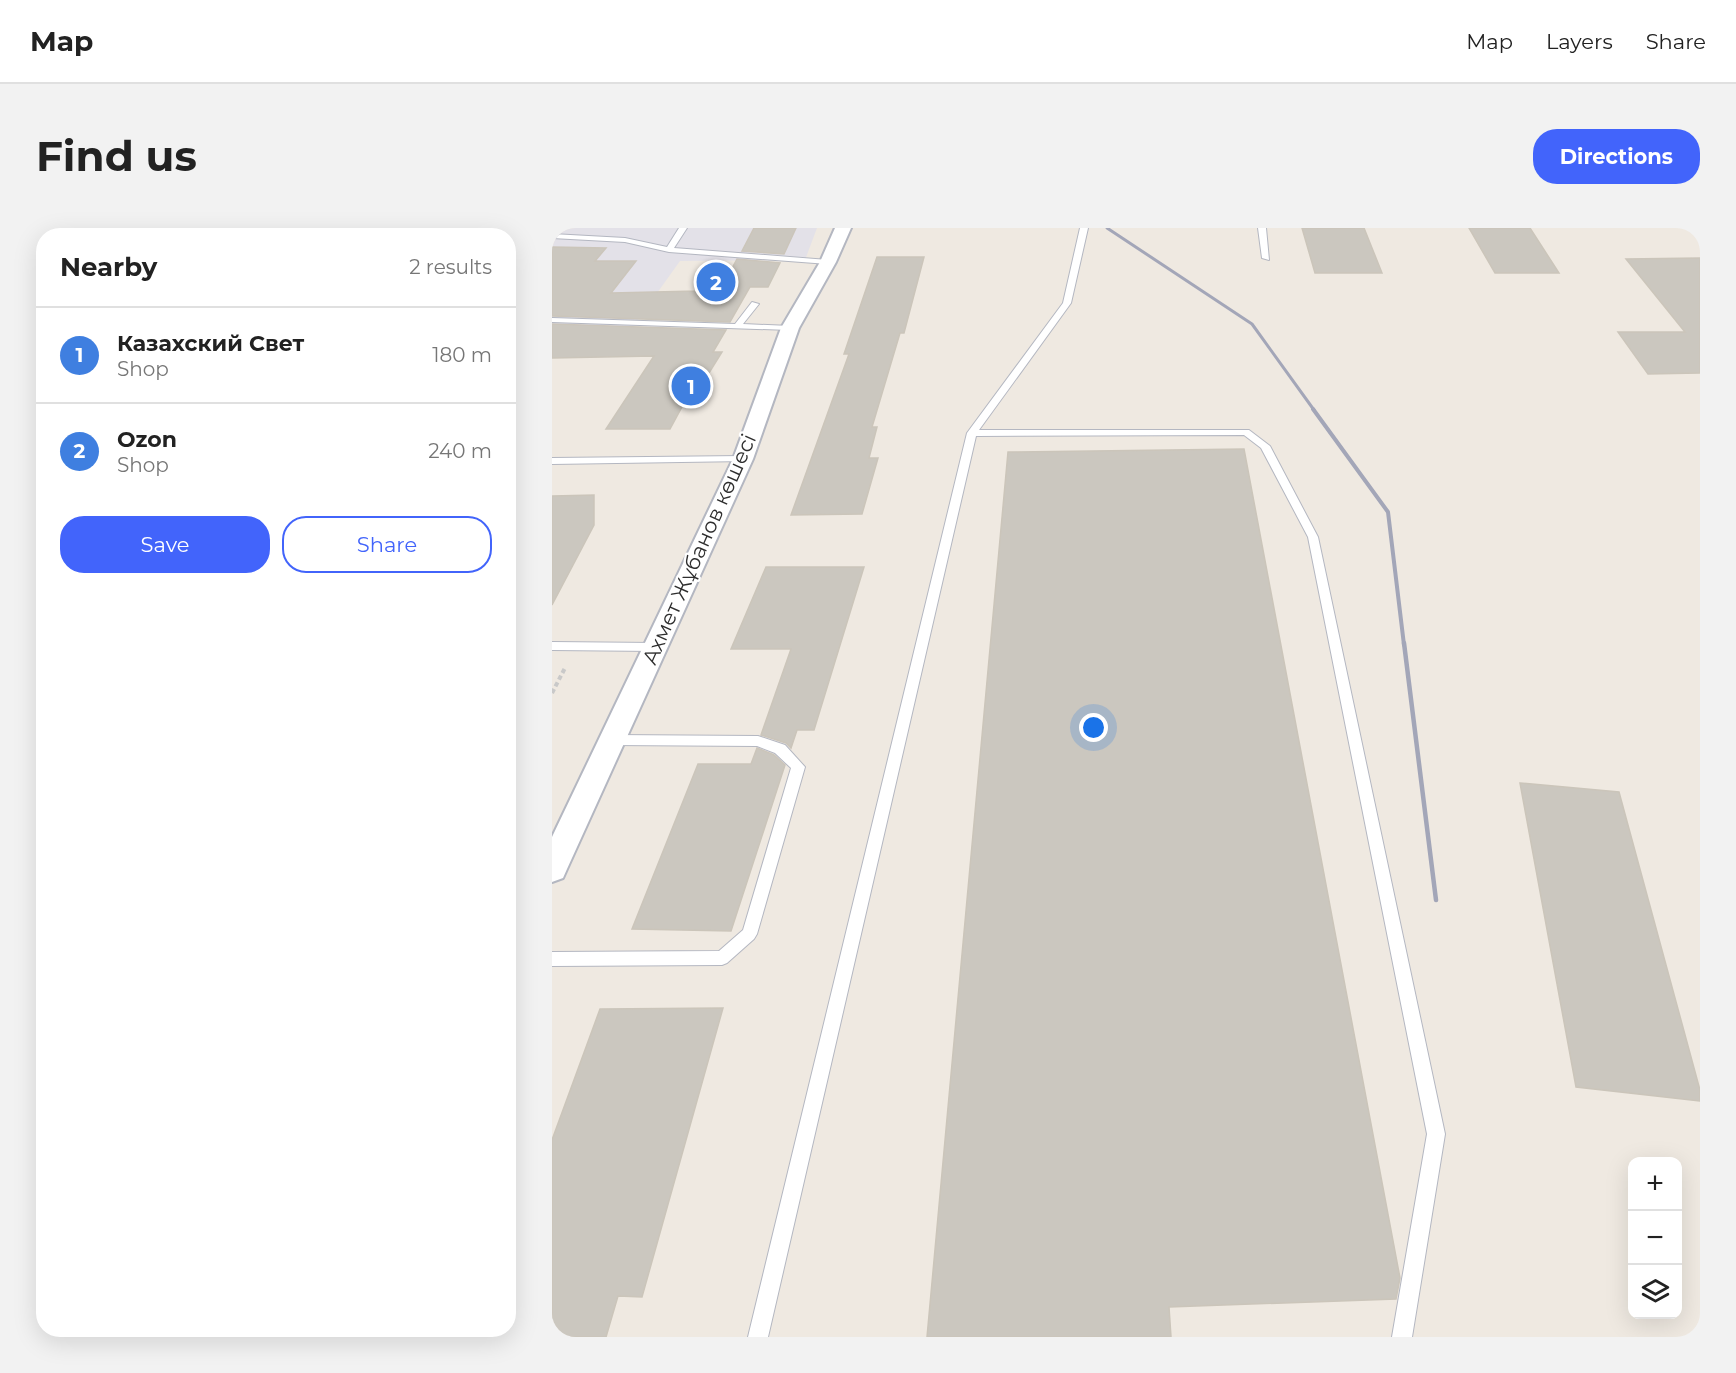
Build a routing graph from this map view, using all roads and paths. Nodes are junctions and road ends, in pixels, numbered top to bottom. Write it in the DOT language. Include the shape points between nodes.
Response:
graph roads {
  1 [pos="683,228"];
  2 [pos="843,228"];
  3 [pos="1084,228"];
  4 [pos="1262,228"];
  5 [pos="552,236"];
  6 [pos="669,250"];
  7 [pos="1266,258"];
  8 [pos="828,262"];
  9 [pos="755,304"];
  10 [pos="552,320"];
  11 [pos="737,326"];
  12 [pos="790,328"];
  13 [pos="972,433"];
  14 [pos="743,459"];
  15 [pos="552,461"];
  16 [pos="552,646"];
  17 [pos="656,647"];
  18 [pos="612,740"];
  19 [pos="552,869"];
  20 [pos="552,959"];
  21 [pos="758,1337"];
  22 [pos="1402,1337"];
  1 -- 6 [label="lane"];
  2 -- 8 [label="street, Ахмет Жұбанов көшесі"];
  3 -- 13 [label="lane" via="1067,303"];
  4 -- 7 [label="lane"];
  5 -- 6 [label="lane" via="625,240"];
  6 -- 8 [label="lane"];
  8 -- 12 [label="street, Ахмет Жұбанов көшесі"];
  9 -- 11 [label="lane"];
  10 -- 11 [label="lane"];
  11 -- 12 [label="lane"];
  12 -- 14 [label="street, Ахмет Жұбанов көшесі"];
  13 -- 21 [label="lane"];
  13 -- 22 [label="lane" via="1245,432 1265,446 1313,537 1436,1134"];
  14 -- 15 [label="lane"];
  14 -- 17 [label="street, Ахмет Жұбанов көшесі"];
  16 -- 17 [label="lane"];
  17 -- 18 [label="street, Ахмет Жұбанов көшесі"];
  18 -- 19 [label="street, Ахмет Жұбанов көшесі"];
  18 -- 20 [label="lane" via="758,741 780,749 798,767 749,934 722,958"];
}
